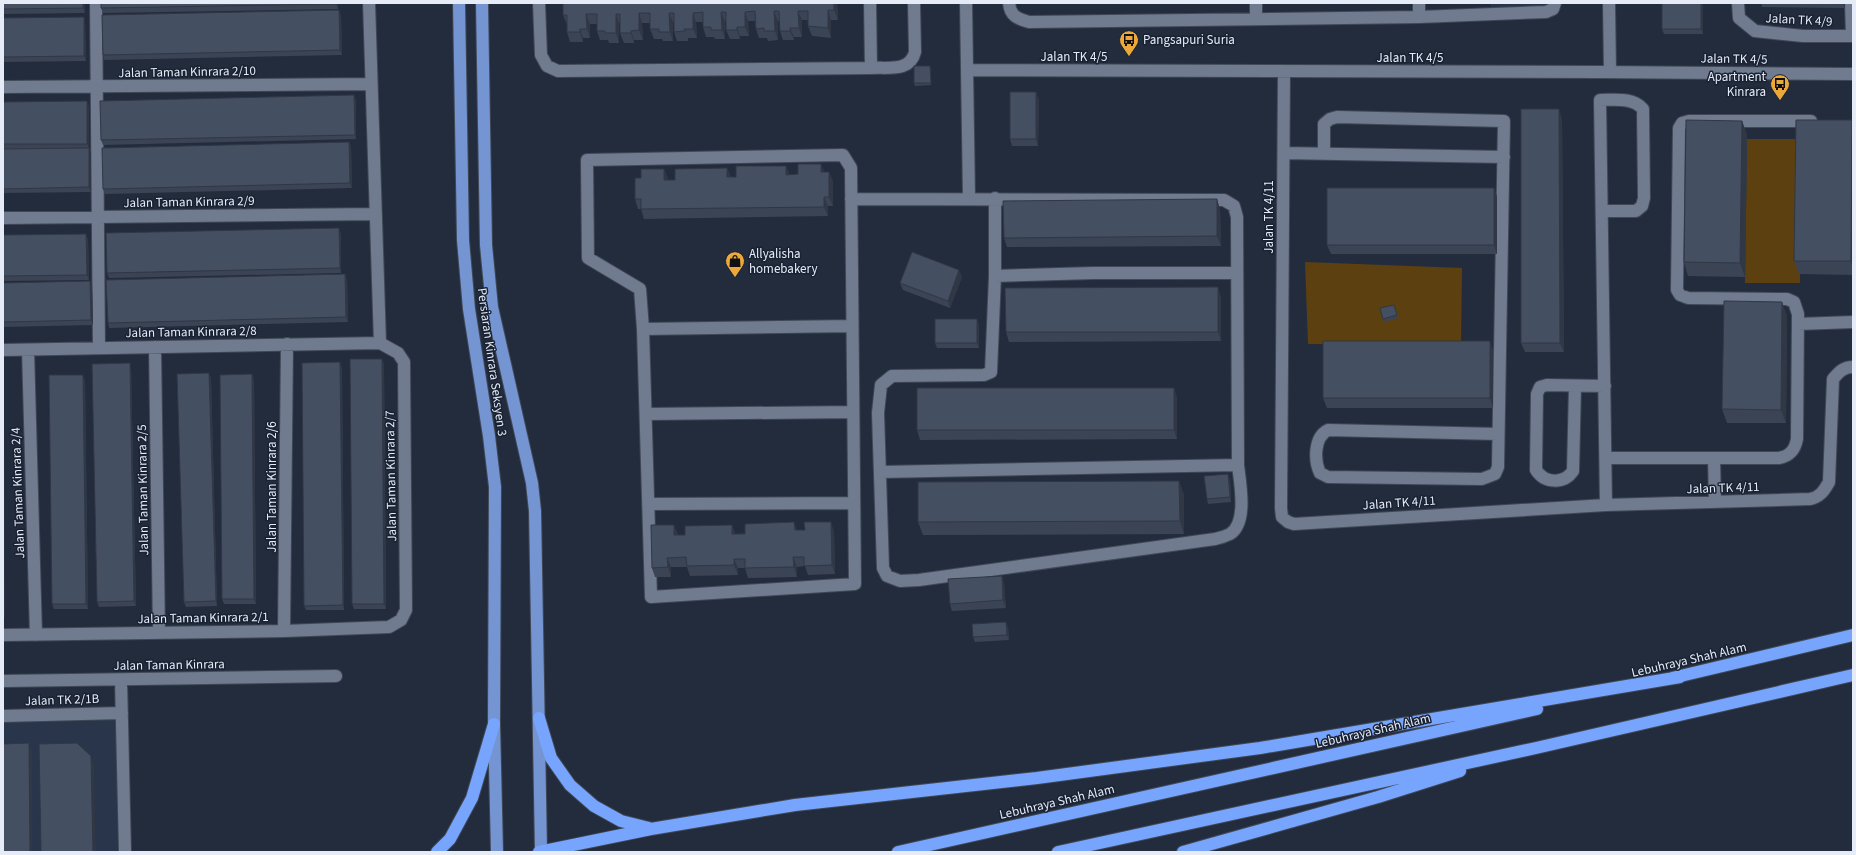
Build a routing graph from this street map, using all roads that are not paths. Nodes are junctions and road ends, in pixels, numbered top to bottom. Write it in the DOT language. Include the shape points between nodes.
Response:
graph roads {
  1 [pos="96,3"];
  2 [pos="369,3"];
  3 [pos="459,3"];
  4 [pos="482,3"];
  5 [pos="539,3"];
  6 [pos="870,3"];
  7 [pos="914,3"];
  8 [pos="966,3"];
  9 [pos="1009,3"];
  10 [pos="1256,3"];
  11 [pos="1419,3"];
  12 [pos="1555,3"];
  13 [pos="1609,3"];
  14 [pos="1738,3"];
  15 [pos="1851,3"];
  16 [pos="1486,9"];
  17 [pos="1419,17"];
  18 [pos="1256,19"];
  19 [pos="1852,36"];
  20 [pos="871,68"];
  21 [pos="968,70"];
  22 [pos="1284,72"];
  23 [pos="1610,72"];
  24 [pos="1853,74"];
  25 [pos="371,84"];
  26 [pos="96,87"];
  27 [pos="3,88"];
  28 [pos="1822,121"];
  29 [pos="1284,153"];
  30 [pos="1324,153"];
  31 [pos="1504,157"];
  32 [pos="969,198"];
  33 [pos="995,198"];
  34 [pos="851,199"];
  35 [pos="1602,211"];
  36 [pos="376,214"];
  37 [pos="98,217"];
  38 [pos="3,218"];
  39 [pos="1237,273"];
  40 [pos="995,276"];
  41 [pos="1853,322"];
  42 [pos="1798,324"];
  43 [pos="852,326"];
  44 [pos="643,329"];
  45 [pos="380,343"];
  46 [pos="287,344"];
  47 [pos="155,347"];
  48 [pos="99,348"];
  49 [pos="3,350"];
  50 [pos="28,350"];
  51 [pos="1853,367"];
  52 [pos="1575,386"];
  53 [pos="1605,386"];
  54 [pos="853,412"];
  55 [pos="646,414"];
  56 [pos="1498,434"];
  57 [pos="1606,458"];
  58 [pos="1714,458"];
  59 [pos="1238,465"];
  60 [pos="881,472"];
  61 [pos="1715,502"];
  62 [pos="854,503"];
  63 [pos="648,504"];
  64 [pos="1606,505"];
  65 [pos="401,620"];
  66 [pos="284,631"];
  67 [pos="159,633"];
  68 [pos="3,635"];
  69 [pos="36,635"];
  70 [pos="1853,635"];
  71 [pos="1853,675"];
  72 [pos="336,676"];
  73 [pos="1680,677"];
  74 [pos="121,680"];
  75 [pos="3,681"];
  76 [pos="122,712"];
  77 [pos="3,716"];
  78 [pos="539,718"];
  79 [pos="494,724"];
  80 [pos="1536,748"];
  81 [pos="651,829"];
  82 [pos="125,852"];
  83 [pos="437,852"];
  84 [pos="497,852"];
  85 [pos="540,852"];
  86 [pos="898,852"];
  87 [pos="1058,852"];
  88 [pos="1183,852"];
  1 -- 26 [label="street"];
  2 -- 25 [label="street"];
  3 -- 79 [label="main road, Persiaran Kinrara Seksyen 3" via="463,240 469,309 495,487"];
  4 -- 78 [label="main road, Persiaran Kinrara Seksyen 3" via="486,245 492,307 532,483 535,511"];
  5 -- 20 [label="street" via="541,55 547,66 558,71"];
  6 -- 20 [label="street"];
  7 -- 20 [label="street" via="913,60 901,67"];
  8 -- 21 [label="street"];
  9 -- 18 [label="street" via="1016,18 1029,22"];
  10 -- 18 [label="street"];
  11 -- 17 [label="street"];
  12 -- 16 [label="street" via="1553,9 1546,12"];
  13 -- 23 [label="street"];
  14 -- 19 [label="street, Jalan TK 4/9" via="1739,18 1755,31 1803,36"];
  15 -- 19 [label="street"];
  16 -- 17 [label="street"];
  17 -- 18 [label="street"];
  21 -- 22 [label="street, Jalan TK 4/5"];
  21 -- 32 [label="street"];
  22 -- 23 [label="street, Jalan TK 4/5"];
  22 -- 29 [label="street, Jalan TK 4/11"];
  23 -- 24 [label="street, Jalan TK 4/5"];
  25 -- 26 [label="street, Jalan Taman Kinrara 2/10"];
  25 -- 36 [label="street"];
  26 -- 27 [label="street, Jalan Taman Kinrara 2/10"];
  26 -- 37 [label="street"];
  28 -- 42 [label="street" via="1689,121 1682,123 1679,128 1677,290 1680,295 1688,298 1787,300 1794,302 1797,307"];
  29 -- 30 [label="street"];
  29 -- 64 [label="street, Jalan TK 4/11" via="1282,517 1294,524"];
  30 -- 31 [label="street"];
  30 -- 31 [label="street" via="1324,124 1337,117 1504,121"];
  31 -- 56 [label="street"];
  32 -- 33 [label="street"];
  32 -- 34 [label="street"];
  33 -- 39 [label="street" via="1224,200 1234,206 1236,217"];
  33 -- 40 [label="street"];
  34 -- 43 [label="street"];
  34 -- 44 [label="street" via="851,168 843,155 587,160 588,258 640,289"];
  35 -- 35 [label="street" via="1636,211 1642,206 1643,109 1638,103 1600,100"];
  35 -- 53 [label="street"];
  36 -- 37 [label="street, Jalan Taman Kinrara 2/9"];
  36 -- 45 [label="street"];
  37 -- 38 [label="street, Jalan Taman Kinrara 2/9"];
  37 -- 48 [label="street"];
  39 -- 40 [label="street"];
  39 -- 59 [label="street"];
  40 -- 60 [label="street" via="991,372 984,375 892,376 881,385 878,414"];
  41 -- 42 [label="street"];
  42 -- 58 [label="street" via="1796,446 1788,456 1779,458"];
  43 -- 44 [label="street"];
  43 -- 54 [label="street"];
  44 -- 55 [label="street"];
  45 -- 46 [label="street, Jalan Taman Kinrara 2/8"];
  45 -- 65 [label="street, Jalan Taman Kinrara 2/7" via="398,353 404,362 406,610"];
  46 -- 47 [label="street, Jalan Taman Kinrara 2/8"];
  46 -- 66 [label="street, Jalan Taman Kinrara 2/6"];
  47 -- 48 [label="street, Jalan Taman Kinrara 2/8"];
  47 -- 67 [label="street, Jalan Taman Kinrara 2/5"];
  48 -- 50 [label="street, Jalan Taman Kinrara 2/8"];
  49 -- 50 [label="street, Jalan Taman Kinrara 2/8"];
  50 -- 69 [label="street, Jalan Taman Kinrara 2/4"];
  51 -- 61 [label="street, Jalan TK 4/11" via="1840,371 1833,379 1828,482 1818,497"];
  52 -- 52 [label="street" via="1573,471 1563,480 1547,480 1536,470 1537,394 1540,387 1547,385"];
  52 -- 53 [label="street"];
  53 -- 57 [label="street"];
  54 -- 55 [label="street"];
  54 -- 62 [label="street"];
  55 -- 63 [label="street"];
  56 -- 56 [label="street" via="1328,430 1318,439 1316,465 1320,473 1328,477 1482,479 1495,474 1498,467"];
  57 -- 58 [label="street"];
  57 -- 64 [label="street"];
  58 -- 61 [label="street"];
  59 -- 60 [label="street"];
  59 -- 60 [label="street" via="1242,514 1238,525 1231,533 1215,539 900,581 887,576 883,568"];
  61 -- 64 [label="street, Jalan TK 4/11"];
  62 -- 63 [label="street"];
  62 -- 63 [label="street" via="855,584 651,597"];
  65 -- 66 [label="street, Jalan Taman Kinrara 2/1" via="389,627"];
  66 -- 67 [label="street, Jalan Taman Kinrara 2/1"];
  67 -- 69 [label="street, Jalan Taman Kinrara 2/1"];
  68 -- 69 [label="street, Jalan Taman Kinrara 2/1"];
  70 -- 73 [label="highway, Lebuhraya Shah Alam"];
  71 -- 80 [label="highway"];
  72 -- 74 [label="street, Jalan Taman Kinrara"];
  73 -- 81 [label="highway" via="1260,748 1036,778 795,805"];
  73 -- 86 [label="highway, Lebuhraya Shah Alam"];
  74 -- 75 [label="street, Jalan Taman Kinrara"];
  74 -- 76 [label="street"];
  76 -- 77 [label="street, Jalan TK 2/1B"];
  76 -- 82 [label="street"];
  78 -- 81 [label="highway" via="551,758 570,785 594,806 621,821"];
  78 -- 85 [label="main road, Persiaran Kinrara Seksyen 3"];
  79 -- 83 [label="highway" via="472,798 450,838"];
  79 -- 84 [label="main road, Persiaran Kinrara Seksyen 3"];
  80 -- 87 [label="highway"];
  80 -- 88 [label="highway" via="1378,797"];
  81 -- 85 [label="highway"];
}
